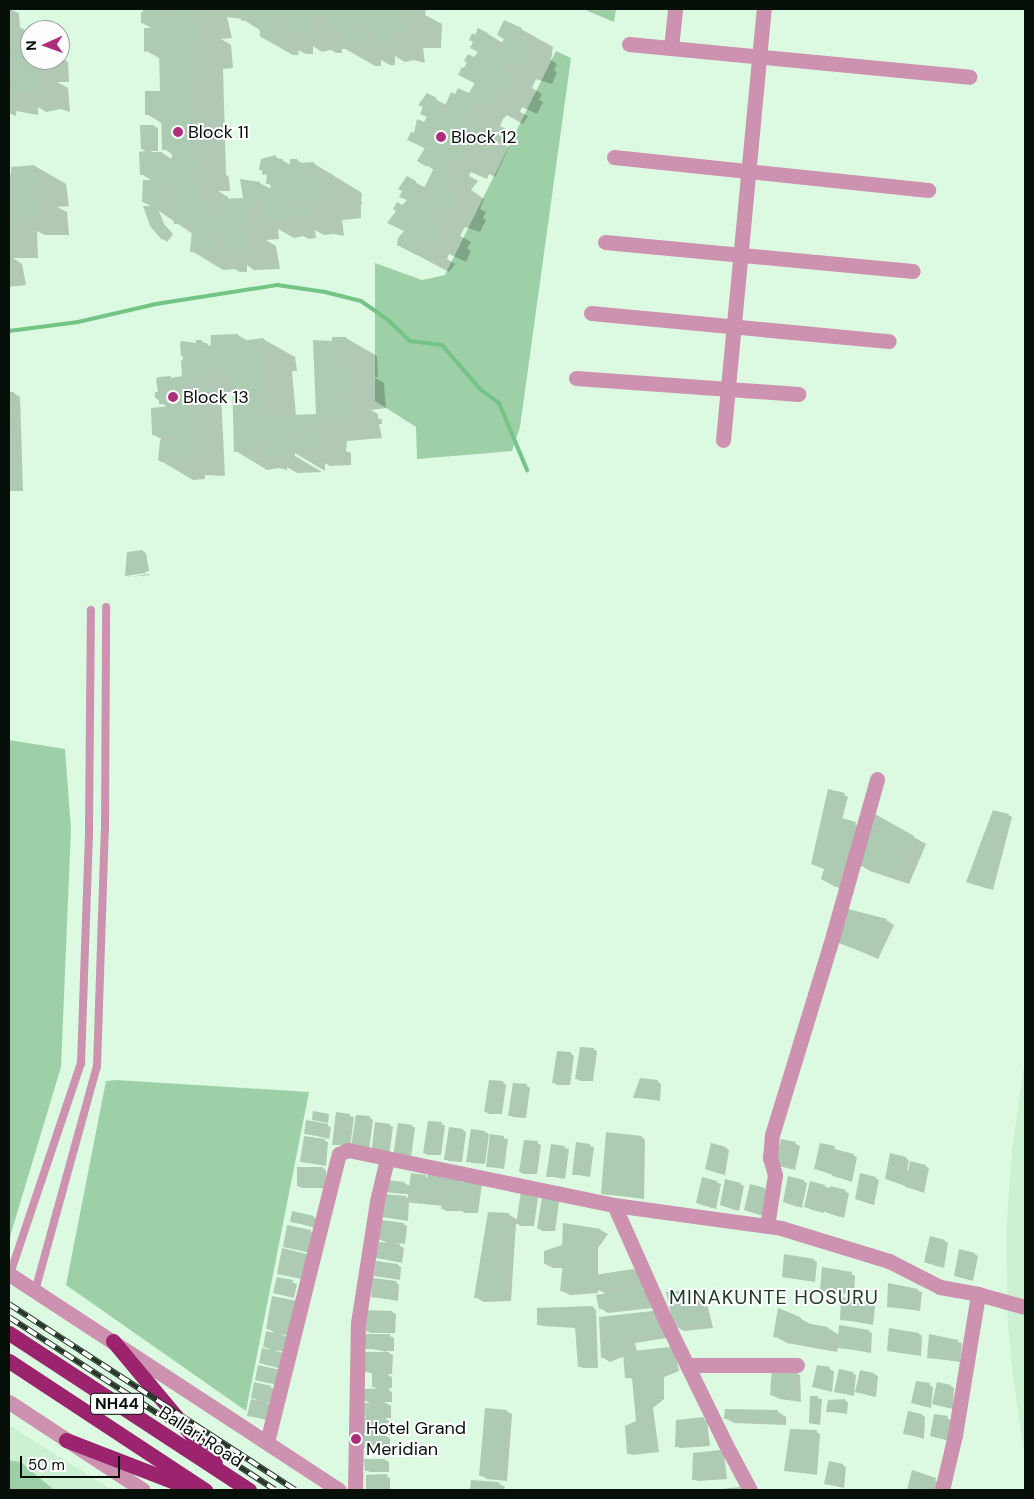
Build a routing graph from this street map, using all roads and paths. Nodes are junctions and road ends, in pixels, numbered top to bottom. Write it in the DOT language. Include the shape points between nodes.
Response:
graph roads {
  1 [pos="675,9"];
  2 [pos="764,9"];
  3 [pos="629,44"];
  4 [pos="671,48"];
  5 [pos="759,57"];
  6 [pos="969,77"];
  7 [pos="614,156"];
  8 [pos="748,171"];
  9 [pos="928,190"];
  10 [pos="605,242"];
  11 [pos="740,257"];
  12 [pos="913,271"];
  13 [pos="591,312"];
  14 [pos="734,325"];
  15 [pos="889,341"];
  16 [pos="576,378"];
  17 [pos="728,390"];
  18 [pos="798,394"];
  19 [pos="723,440"];
  20 [pos="106,607"];
  21 [pos="91,610"];
  22 [pos="877,778"];
  23 [pos="80,1065"];
  24 [pos="96,1069"];
  25 [pos="387,1159"];
  26 [pos="614,1205"];
  27 [pos="766,1226"];
  28 [pos="9,1274"];
  29 [pos="35,1291"];
  30 [pos="978,1294"];
  31 [pos="1025,1307"];
  32 [pos="9,1333"];
  33 [pos="113,1341"];
  34 [pos="9,1361"];
  35 [pos="687,1365"];
  36 [pos="797,1365"];
  37 [pos="9,1402"];
  38 [pos="66,1440"];
  39 [pos="268,1442"];
  40 [pos="226,1476"];
  41 [pos="143,1490"];
  42 [pos="196,1490"];
  43 [pos="205,1490"];
  44 [pos="249,1490"];
  45 [pos="339,1490"];
  46 [pos="356,1490"];
  47 [pos="750,1490"];
  48 [pos="942,1490"];
  1 -- 4 [label="street"];
  2 -- 5 [label="street"];
  3 -- 4 [label="street"];
  4 -- 5 [label="street"];
  5 -- 6 [label="street"];
  5 -- 8 [label="street"];
  7 -- 8 [label="street"];
  8 -- 9 [label="street"];
  8 -- 11 [label="street"];
  10 -- 11 [label="street"];
  11 -- 12 [label="street"];
  11 -- 14 [label="street"];
  13 -- 14 [label="street"];
  14 -- 15 [label="street"];
  14 -- 17 [label="street"];
  16 -- 17 [label="street"];
  17 -- 18 [label="street"];
  17 -- 19 [label="street"];
  20 -- 24 [label="lane" via="105,830"];
  21 -- 23 [label="lane" via="90,829"];
  22 -- 27 [label="street" via="772,1135 770,1158 775,1176"];
  23 -- 24 [label="lane"];
  23 -- 28 [label="lane"];
  24 -- 29 [label="lane"];
  25 -- 26 [label="street"];
  25 -- 39 [label="street" via="348,1150 339,1154"];
  25 -- 46 [label="street" via="377,1201 358,1323"];
  26 -- 27 [label="street"];
  26 -- 35 [label="street"];
  27 -- 30 [label="street" via="889,1261 940,1287"];
  28 -- 29 [label="street"];
  29 -- 33 [label="street"];
  30 -- 31 [label="street"];
  30 -- 48 [label="street" via="956,1435"];
  32 -- 40 [label="highway, Ballari Road / NH44"];
  33 -- 39 [label="street"];
  33 -- 40 [label="highway"];
  34 -- 43 [label="highway, NH44"];
  35 -- 36 [label="street"];
  35 -- 47 [label="street"];
  37 -- 38 [label="street"];
  38 -- 41 [label="street"];
  38 -- 42 [label="highway"];
  39 -- 45 [label="street"];
  40 -- 44 [label="highway, Ballari Road / NH44"];
}
